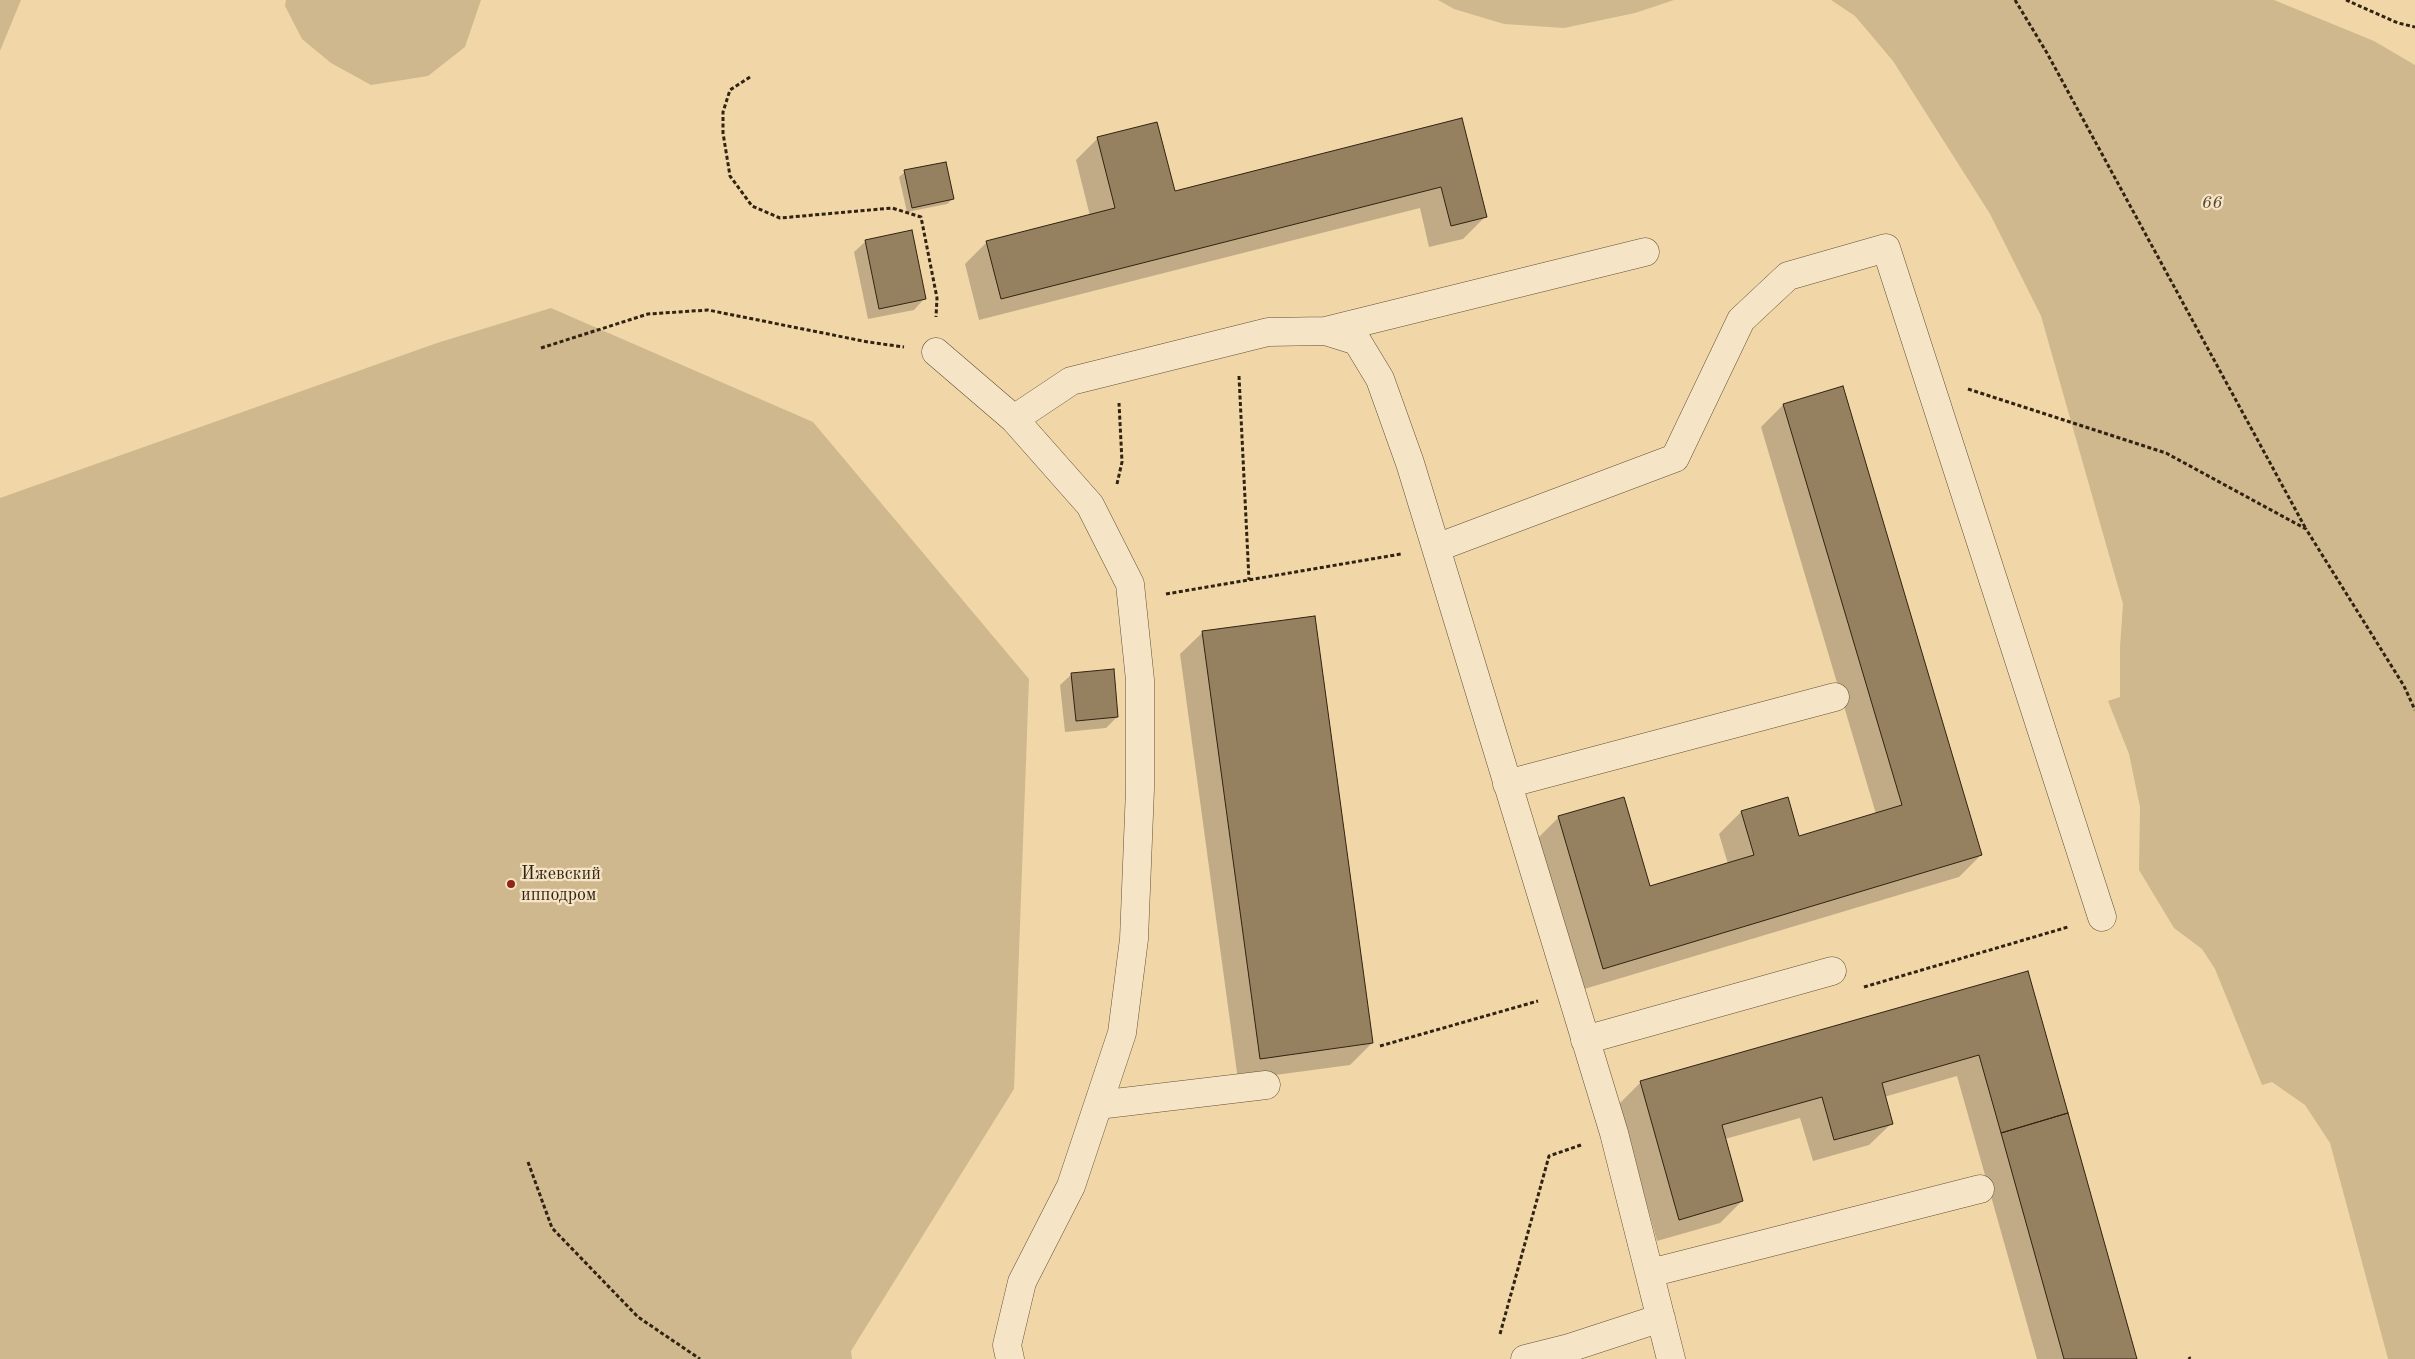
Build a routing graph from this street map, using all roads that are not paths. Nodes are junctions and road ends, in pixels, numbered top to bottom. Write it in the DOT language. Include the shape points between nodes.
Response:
graph roads {
  1 [pos="1645,252"];
  2 [pos="1325,330"];
  3 [pos="936,352"];
  4 [pos="1014,419"];
  5 [pos="1436,548"];
  6 [pos="1835,697"];
  7 [pos="1508,784"];
  8 [pos="2102,917"];
  9 [pos="1832,971"];
  10 [pos="1585,1040"];
  11 [pos="1266,1085"];
  12 [pos="1098,1105"];
  13 [pos="1980,1188"];
  14 [pos="1650,1272"];
  15 [pos="1661,1318"];
  16 [pos="1010,1359"];
  17 [pos="1525,1359"];
  18 [pos="1671,1359"];
  1 -- 2 [label="lane"];
  2 -- 4 [label="lane" via="1268,332 1071,381"];
  2 -- 5 [label="lane" via="1357,341 1380,379"];
  3 -- 4 [label="lane"];
  4 -- 12 [label="lane" via="1090,505 1130,584 1140,680 1140,789 1134,939 1122,1034"];
  5 -- 7 [label="lane"];
  5 -- 8 [label="lane" via="1675,458 1741,320 1788,276 1886,248"];
  6 -- 7 [label="lane"];
  7 -- 10 [label="lane"];
  9 -- 10 [label="lane"];
  10 -- 14 [label="lane" via="1614,1133"];
  11 -- 12 [label="lane"];
  12 -- 16 [label="lane" via="1071,1186 1022,1282 1007,1345"];
  13 -- 14 [label="lane"];
  14 -- 15 [label="lane"];
  15 -- 17 [label="lane"];
  15 -- 18 [label="lane"];
}
